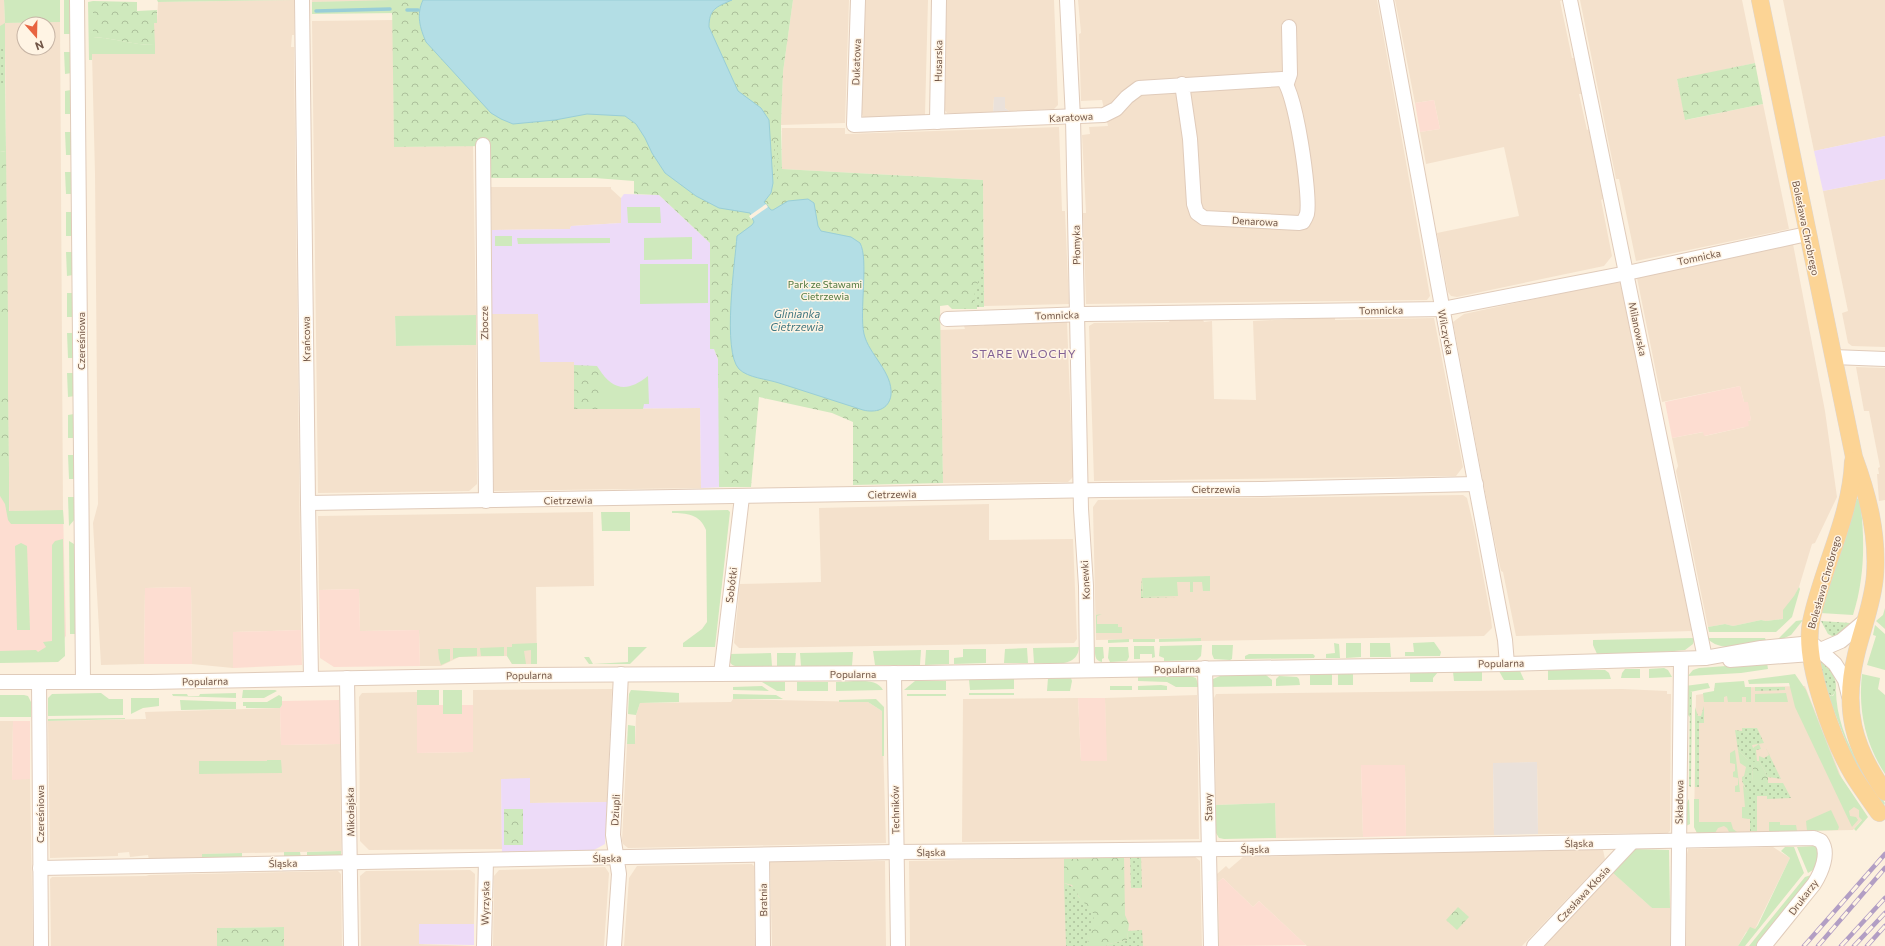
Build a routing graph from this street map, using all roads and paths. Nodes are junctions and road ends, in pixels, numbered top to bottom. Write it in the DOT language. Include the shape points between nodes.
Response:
graph roads {
  1 [pos="77,0"];
  2 [pos="302,0"];
  3 [pos="858,0"];
  4 [pos="939,0"];
  5 [pos="1067,0"];
  6 [pos="1386,0"];
  7 [pos="1570,0"];
  8 [pos="1760,0"];
  9 [pos="1289,27"];
  10 [pos="1282,80"];
  11 [pos="1182,84"];
  12 [pos="1073,118"];
  13 [pos="937,122"];
  14 [pos="854,124"];
  15 [pos="483,145"];
  16 [pos="1807,234"];
  17 [pos="1626,273"];
  18 [pos="1442,309"];
  19 [pos="1078,314"];
  20 [pos="947,319"];
  21 [pos="1833,358"];
  22 [pos="1885,359"];
  23 [pos="1854,457"];
  24 [pos="1476,484"];
  25 [pos="1082,490"];
  26 [pos="742,497"];
  27 [pos="486,501"];
  28 [pos="308,503"];
  29 [pos="1866,620"];
  30 [pos="1814,649"];
  31 [pos="1705,658"];
  32 [pos="1681,659"];
  33 [pos="1507,664"];
  34 [pos="1205,668"];
  35 [pos="1087,670"];
  36 [pos="894,673"];
  37 [pos="621,674"];
  38 [pos="721,674"];
  39 [pos="312,678"];
  40 [pos="347,678"];
  41 [pos="0,682"];
  42 [pos="39,682"];
  43 [pos="83,682"];
  44 [pos="1849,698"];
  45 [pos="1885,792"];
  46 [pos="1879,813"];
  47 [pos="1679,841"];
  48 [pos="1821,841"];
  49 [pos="1632,842"];
  50 [pos="1209,850"];
  51 [pos="896,852"];
  52 [pos="762,855"];
  53 [pos="617,858"];
  54 [pos="486,860"];
  55 [pos="351,862"];
  56 [pos="40,868"];
  57 [pos="41,946"];
  58 [pos="351,946"];
  59 [pos="484,946"];
  60 [pos="614,946"];
  61 [pos="763,946"];
  62 [pos="898,946"];
  63 [pos="1211,946"];
  64 [pos="1534,946"];
  65 [pos="1678,946"];
  66 [pos="1764,946"];
  1 -- 43 [label="street, Czereśniowa"];
  2 -- 28 [label="street, Krańcowa"];
  3 -- 14 [label="street, Dukatowa"];
  4 -- 13 [label="street, Husarska"];
  5 -- 12 [label="street, Płomyka"];
  6 -- 18 [label="street, Wilczycka"];
  7 -- 17 [label="street, Milanowska"];
  8 -- 16 [label="main road, Bolesława Chrobrego"];
  9 -- 10 [label="street, Denarowa" via="1290,74"];
  10 -- 11 [label="street, Karatowa"];
  10 -- 11 [label="street, Denarowa" via="1303,151 1308,211 1305,219 1299,223 1204,218 1197,213"];
  11 -- 12 [label="street, Karatowa" via="1139,88 1112,113"];
  12 -- 13 [label="street, Karatowa"];
  12 -- 19 [label="street, Płomyka"];
  13 -- 14 [label="street, Karatowa"];
  15 -- 27 [label="street, Zbocze"];
  16 -- 17 [label="street, Tomnicka"];
  16 -- 21 [label="main road, Bolesława Chrobrego"];
  17 -- 18 [label="street, Tomnicka"];
  17 -- 31 [label="street, Milanowska"];
  18 -- 19 [label="street, Tomnicka"];
  18 -- 24 [label="street, Wilczycka"];
  19 -- 20 [label="street, Tomnicka"];
  19 -- 25 [label="street, Płomyka"];
  21 -- 22 [label="street"];
  21 -- 23 [label="main road, Bolesława Chrobrego"];
  23 -- 29 [label="main road, Bolesława Chrobrego" via="1866,490 1875,543 1875,577"];
  23 -- 30 [label="main road, Bolesława Chrobrego" via="1847,502 1812,617"];
  24 -- 25 [label="street, Cietrzewia"];
  24 -- 33 [label="street, Wilczycka" via="1505,640"];
  25 -- 26 [label="street, Cietrzewia"];
  25 -- 35 [label="street, Konewki"];
  26 -- 27 [label="street, Cietrzewia"];
  26 -- 38 [label="street, Sobótki"];
  27 -- 28 [label="street, Cietrzewia"];
  28 -- 39 [label="street, Krańcowa"];
  29 -- 30 [label="street, Popularna" via="1848,637"];
  29 -- 44 [label="main road, Bolesława Chrobrego" via="1856,655"];
  30 -- 31 [label="street, Popularna" via="1734,661"];
  30 -- 44 [label="street" via="1840,670"];
  30 -- 46 [label="main road, Bolesława Chrobrego" via="1822,701 1845,760"];
  31 -- 32 [label="street, Popularna"];
  32 -- 33 [label="street, Popularna"];
  32 -- 47 [label="street, Składowa"];
  33 -- 34 [label="street, Popularna"];
  34 -- 35 [label="street, Popularna"];
  34 -- 50 [label="street, Stawy"];
  35 -- 36 [label="street, Popularna"];
  36 -- 38 [label="street, Popularna"];
  36 -- 51 [label="street, Techników"];
  37 -- 38 [label="street, Popularna"];
  37 -- 40 [label="street, Popularna"];
  37 -- 53 [label="street, Dziupli" via="614,835"];
  39 -- 40 [label="street, Popularna"];
  39 -- 43 [label="street, Popularna"];
  40 -- 55 [label="street, Mikołajska"];
  41 -- 42 [label="street, Popularna"];
  42 -- 43 [label="street, Popularna"];
  42 -- 56 [label="street, Czereśniowa"];
  44 -- 45 [label="main road, Bolesława Chrobrego" via="1852,725 1862,755"];
  47 -- 48 [label="street, Śląska" via="1814,838"];
  47 -- 49 [label="street, Śląska"];
  47 -- 65 [label="street, Składowa"];
  48 -- 66 [label="street, Drukarzy" via="1824,856 1819,875"];
  49 -- 50 [label="street, Śląska"];
  49 -- 64 [label="street, Czesława Kłosia"];
  50 -- 51 [label="street, Śląska"];
  50 -- 63 [label="street, Stawy"];
  51 -- 52 [label="street, Śląska"];
  51 -- 62 [label="street, Techników"];
  52 -- 53 [label="street, Śląska"];
  52 -- 61 [label="street, Bratnia"];
  53 -- 54 [label="street, Śląska"];
  53 -- 60 [label="street, Dziupli" via="619,874"];
  54 -- 55 [label="street, Śląska"];
  54 -- 59 [label="street, Wyrzyska"];
  55 -- 56 [label="street, Śląska"];
  55 -- 58 [label="street, Mikołajska"];
  56 -- 57 [label="street, Czereśniowa"];
}
